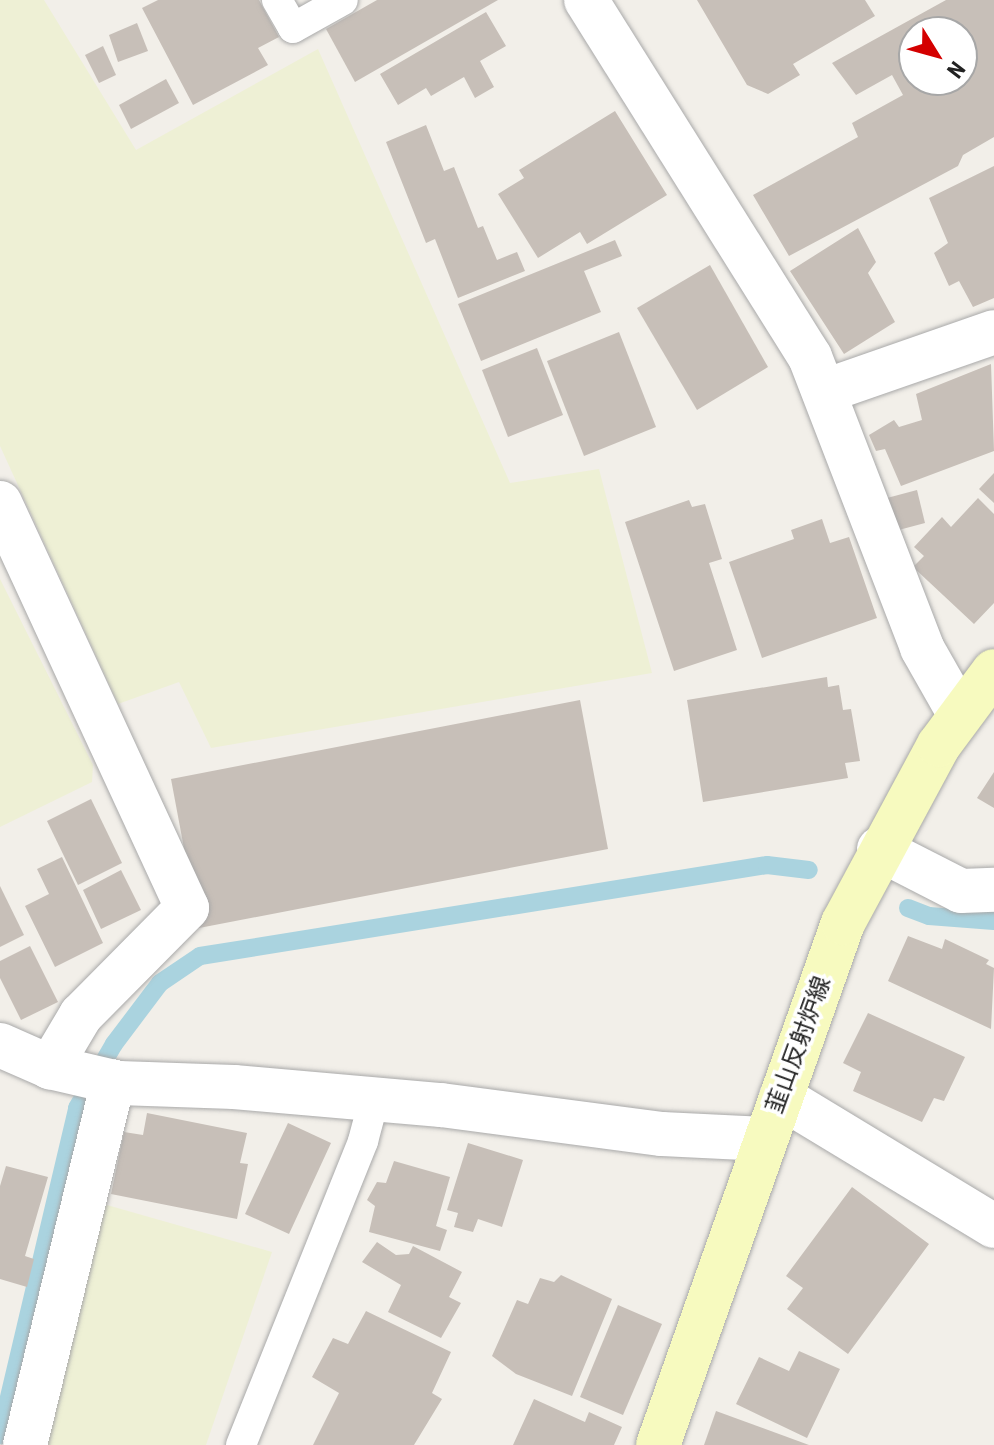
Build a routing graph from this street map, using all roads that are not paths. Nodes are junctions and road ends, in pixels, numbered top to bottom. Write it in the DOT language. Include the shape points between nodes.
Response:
graph roads {
  1 [pos="277,0"];
  2 [pos="343,0"];
  3 [pos="586,0"];
  4 [pos="994,332"];
  5 [pos="825,391"];
  6 [pos="0,503"];
  7 [pos="994,671"];
  8 [pos="959,713"];
  9 [pos="879,849"];
  10 [pos="994,890"];
  11 [pos="0,1045"];
  12 [pos="50,1067"];
  13 [pos="113,1082"];
  14 [pos="781,1097"];
  15 [pos="374,1100"];
  16 [pos="765,1139"];
  17 [pos="994,1226"];
  18 [pos="25,1445"];
  19 [pos="241,1445"];
  20 [pos="658,1445"];
  1 -- 2 [label="lane" via="293,28"];
  3 -- 5 [label="street" via="810,357"];
  4 -- 5 [label="street"];
  5 -- 8 [label="street" via="922,648"];
  6 -- 12 [label="street" via="187,908 81,1015"];
  7 -- 8 [label="main road, 韮山反射炉線"];
  8 -- 9 [label="main road, 韮山反射炉線"];
  9 -- 10 [label="street" via="961,891"];
  9 -- 14 [label="main road, 韮山反射炉線" via="843,923"];
  11 -- 12 [label="street"];
  12 -- 13 [label="street"];
  13 -- 15 [label="street"];
  13 -- 18 [label="street"];
  14 -- 16 [label="main road, 韮山反射炉線"];
  14 -- 17 [label="street"];
  15 -- 16 [label="street" via="662,1134"];
  15 -- 19 [label="lane" via="363,1141"];
  16 -- 20 [label="main road, 韮山反射炉線"];
}
